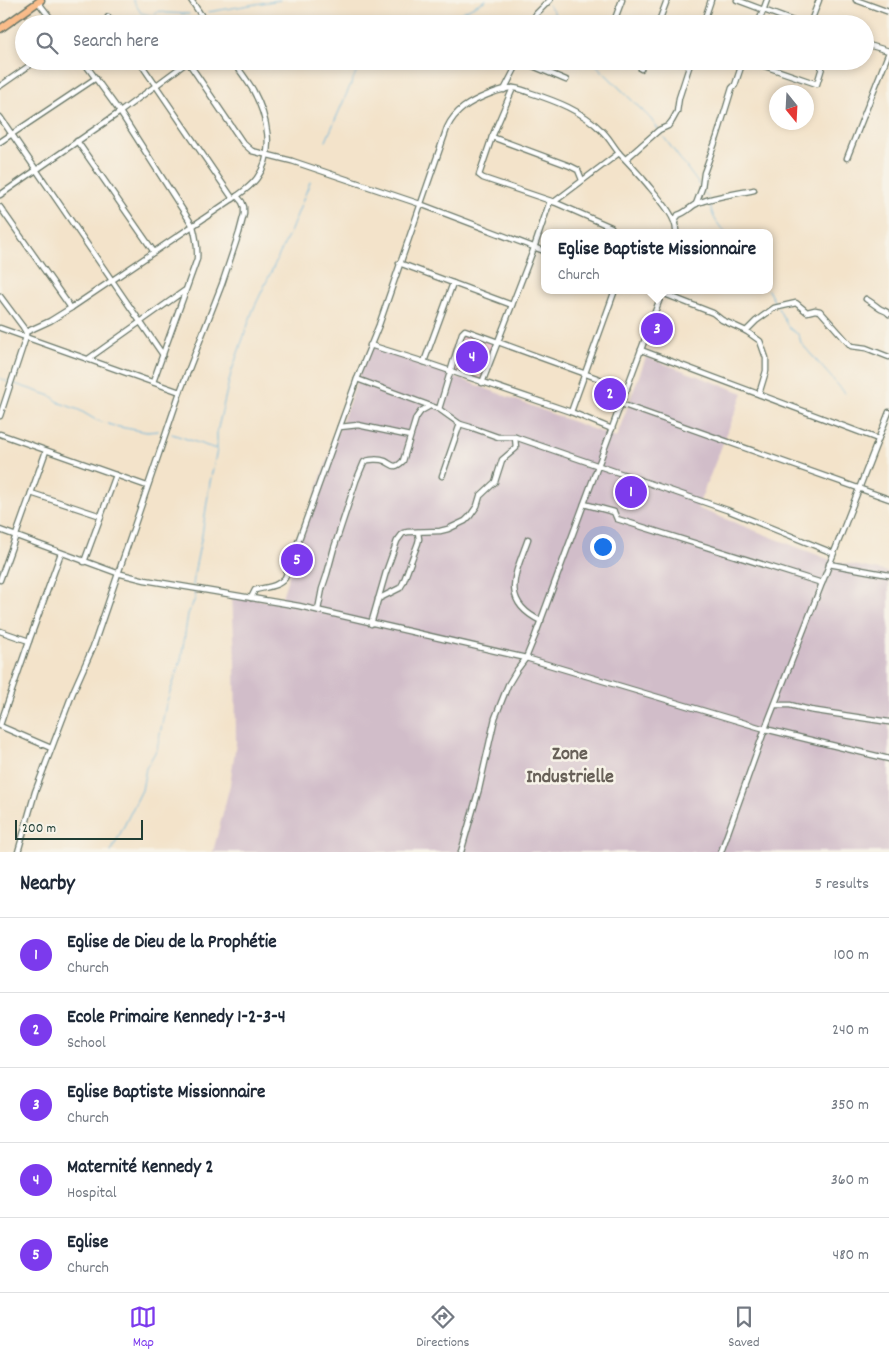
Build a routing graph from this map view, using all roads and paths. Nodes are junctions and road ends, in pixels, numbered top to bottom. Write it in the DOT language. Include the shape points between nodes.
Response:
graph roads {
  1 [pos="191,0"];
  2 [pos="550,0"];
  3 [pos="622,0"];
  4 [pos="667,0"];
  5 [pos="710,0"];
  6 [pos="737,0"];
  7 [pos="767,0"];
  8 [pos="818,0"];
  9 [pos="856,0"];
  10 [pos="39,1"];
  11 [pos="764,9"];
  12 [pos="889,12"];
  13 [pos="20,15"];
  14 [pos="49,15"];
  15 [pos="201,15"];
  16 [pos="535,15"];
  17 [pos="616,15"];
  18 [pos="661,15"];
  19 [pos="706,15"];
  20 [pos="762,15"];
  21 [pos="779,15"];
  22 [pos="813,15"];
  23 [pos="15,18"];
  24 [pos="0,29"];
  25 [pos="874,47"];
  26 [pos="889,52"];
  27 [pos="23,70"];
  28 [pos="90,70"];
  29 [pos="145,70"];
  30 [pos="176,70"];
  31 [pos="194,70"];
  32 [pos="239,70"];
  33 [pos="515,70"];
  34 [pos="542,70"];
  35 [pos="688,70"];
  36 [pos="740,70"];
  37 [pos="776,70"];
  38 [pos="821,70"];
  39 [pos="96,78"];
  40 [pos="566,80"];
  41 [pos="0,86"];
  42 [pos="156,86"];
  43 [pos="513,88"];
  44 [pos="504,90"];
  45 [pos="120,112"];
  46 [pos="0,117"];
  47 [pos="12,134"];
  48 [pos="492,137"];
  49 [pos="0,142"];
  50 [pos="77,142"];
  51 [pos="619,153"];
  52 [pos="267,155"];
  53 [pos="847,158"];
  54 [pos="626,160"];
  55 [pos="36,170"];
  56 [pos="582,180"];
  57 [pos="754,190"];
  58 [pos="0,195"];
  59 [pos="235,198"];
  60 [pos="552,201"];
  61 [pos="420,204"];
  62 [pos="696,204"];
  63 [pos="0,206"];
  64 [pos="675,222"];
  65 [pos="194,226"];
  66 [pos="611,227"];
  67 [pos="541,229"];
  68 [pos="676,229"];
  69 [pos="541,230"];
  70 [pos="534,248"];
  71 [pos="541,250"];
  72 [pos="154,252"];
  73 [pos="400,263"];
  74 [pos="113,280"];
  75 [pos="453,283"];
  76 [pos="185,290"];
  77 [pos="614,294"];
  78 [pos="658,294"];
  79 [pos="667,294"];
  80 [pos="0,296"];
  81 [pos="866,299"];
  82 [pos="512,305"];
  83 [pos="71,308"];
  84 [pos="888,311"];
  85 [pos="140,321"];
  86 [pos="0,328"];
  87 [pos="746,331"];
  88 [pos="26,334"];
  89 [pos="498,343"];
  90 [pos="370,345"];
  91 [pos="641,350"];
  92 [pos="163,354"];
  93 [pos="889,357"];
  94 [pos="88,359"];
  95 [pos="424,362"];
  96 [pos="450,371"];
  97 [pos="585,374"];
  98 [pos="357,379"];
  99 [pos="153,382"];
  100 [pos="482,382"];
  101 [pos="627,389"];
  102 [pos="180,392"];
  103 [pos="759,394"];
  104 [pos="622,404"];
  105 [pos="430,406"];
  106 [pos="439,409"];
  107 [pos="571,412"];
  108 [pos="889,412"];
  109 [pos="0,416"];
  110 [pos="460,424"];
  111 [pos="340,427"];
  112 [pos="612,429"];
  113 [pos="0,434"];
  114 [pos="410,436"];
  115 [pos="515,437"];
  116 [pos="878,439"];
  117 [pos="46,451"];
  118 [pos="598,467"];
  119 [pos="116,475"];
  120 [pos="442,476"];
  121 [pos="147,486"];
  122 [pos="859,489"];
  123 [pos="31,493"];
  124 [pos="889,499"];
  125 [pos="584,504"];
  126 [pos="101,516"];
  127 [pos="0,530"];
  128 [pos="418,532"];
  129 [pos="16,536"];
  130 [pos="528,539"];
  131 [pos="61,553"];
  132 [pos="833,553"];
  133 [pos="84,562"];
  134 [pos="829,564"];
  135 [pos="117,573"];
  136 [pos="889,575"];
  137 [pos="0,580"];
  138 [pos="822,583"];
  139 [pos="251,598"];
  140 [pos="378,599"];
  141 [pos="318,610"];
  142 [pos="541,621"];
  143 [pos="371,624"];
  144 [pos="0,630"];
  145 [pos="29,641"];
  146 [pos="526,658"];
  147 [pos="775,705"];
  148 [pos="889,722"];
  149 [pos="0,725"];
  150 [pos="765,729"];
  151 [pos="51,748"];
  152 [pos="889,758"];
  153 [pos="18,852"];
  154 [pos="461,852"];
  155 [pos="721,852"];
  1 -- 15 [label="street"];
  2 -- 16 [label="street"];
  3 -- 17 [label="street"];
  4 -- 18 [label="street"];
  5 -- 19 [label="street"];
  6 -- 11 [label="street"];
  7 -- 11 [label="street"];
  8 -- 22 [label="street"];
  9 -- 12 [label="street"];
  10 -- 13 [label="highway"];
  10 -- 14 [label="street"];
  11 -- 20 [label="street"];
  11 -- 21 [label="street"];
  23 -- 24 [label="highway"];
  25 -- 26 [label="street"];
  26 -- 53 [label="street"];
  27 -- 41 [label="street"];
  28 -- 39 [label="street"];
  29 -- 42 [label="street"];
  30 -- 42 [label="street"];
  31 -- 52 [label="street" via="243,143"];
  32 -- 52 [label="street" via="260,105 268,137"];
  33 -- 44 [label="street"];
  34 -- 40 [label="street"];
  35 -- 54 [label="street" via="672,121"];
  36 -- 62 [label="street"];
  37 -- 38 [label="street" via="817,84"];
  39 -- 45 [label="street"];
  39 -- 47 [label="street"];
  42 -- 45 [label="street"];
  42 -- 59 [label="street"];
  43 -- 44 [label="street"];
  43 -- 48 [label="street"];
  43 -- 51 [label="street" via="551,99 586,118 603,131"];
  44 -- 61 [label="street" via="470,103 452,118"];
  45 -- 50 [label="street"];
  45 -- 65 [label="street"];
  46 -- 47 [label="street"];
  47 -- 49 [label="street"];
  47 -- 55 [label="street"];
  48 -- 56 [label="street" via="570,166 578,170"];
  48 -- 60 [label="street" via="479,175"];
  50 -- 55 [label="street"];
  50 -- 72 [label="street"];
  51 -- 54 [label="street"];
  51 -- 56 [label="street"];
  52 -- 59 [label="street" via="257,178"];
  52 -- 61 [label="street"];
  54 -- 64 [label="street"];
  55 -- 58 [label="street"];
  55 -- 74 [label="street"];
  56 -- 60 [label="street"];
  57 -- 62 [label="street"];
  59 -- 65 [label="street"];
  59 -- 102 [label="street" via="244,207 239,233"];
  60 -- 66 [label="street"];
  60 -- 67 [label="street"];
  61 -- 70 [label="street"];
  61 -- 73 [label="street"];
  62 -- 64 [label="street" via="678,215"];
  63 -- 83 [label="street"];
  64 -- 68 [label="street"];
  65 -- 72 [label="street"];
  65 -- 76 [label="street" via="197,259"];
  69 -- 70 [label="street"];
  70 -- 71 [label="street"];
  70 -- 82 [label="street"];
  72 -- 74 [label="street"];
  73 -- 75 [label="street"];
  73 -- 90 [label="street"];
  74 -- 83 [label="street"];
  74 -- 85 [label="street"];
  75 -- 82 [label="street"];
  75 -- 95 [label="street"];
  76 -- 85 [label="street"];
  76 -- 92 [label="street"];
  77 -- 97 [label="street"];
  78 -- 91 [label="street"];
  79 -- 87 [label="street" via="710,311"];
  80 -- 88 [label="street"];
  81 -- 84 [label="street"];
  82 -- 89 [label="street"];
  83 -- 88 [label="street"];
  85 -- 92 [label="street"];
  85 -- 94 [label="street"];
  86 -- 88 [label="street"];
  87 -- 93 [label="street" via="774,308 796,303 808,312 820,311 850,346"];
  87 -- 103 [label="street" via="762,344 766,358 766,375"];
  88 -- 94 [label="street"];
  88 -- 109 [label="street"];
  89 -- 96 [label="street" via="463,331"];
  89 -- 97 [label="street"];
  89 -- 100 [label="street"];
  90 -- 95 [label="street"];
  90 -- 98 [label="street"];
  91 -- 101 [label="street"];
  91 -- 103 [label="street"];
  92 -- 99 [label="street"];
  94 -- 99 [label="street"];
  95 -- 96 [label="street"];
  96 -- 100 [label="street"];
  96 -- 106 [label="street"];
  97 -- 101 [label="street"];
  97 -- 107 [label="street"];
  98 -- 105 [label="street"];
  98 -- 111 [label="street"];
  99 -- 102 [label="street"];
  100 -- 107 [label="street"];
  101 -- 104 [label="street"];
  102 -- 121 [label="street"];
  103 -- 116 [label="street"];
  104 -- 112 [label="street"];
  104 -- 122 [label="street"];
  105 -- 106 [label="street"];
  105 -- 114 [label="street" via="418,414"];
  106 -- 110 [label="street"];
  107 -- 112 [label="street"];
  108 -- 116 [label="street"];
  110 -- 115 [label="street" via="498,437"];
  110 -- 120 [label="street"];
  111 -- 114 [label="street" via="358,425"];
  111 -- 139 [label="street" via="285,578 277,585 255,590"];
  112 -- 118 [label="street"];
  113 -- 117 [label="street"];
  114 -- 141 [label="street" via="401,464 364,462 334,548"];
  115 -- 118 [label="street"];
  115 -- 128 [label="street" via="516,448 502,460 495,482 480,496 477,506 465,521 440,531"];
  116 -- 122 [label="street"];
  117 -- 119 [label="street"];
  117 -- 123 [label="street"];
  118 -- 125 [label="street"];
  118 -- 132 [label="street" via="727,510"];
  119 -- 121 [label="street"];
  119 -- 126 [label="street"];
  121 -- 135 [label="street"];
  122 -- 124 [label="street"];
  122 -- 132 [label="street"];
  123 -- 126 [label="street"];
  123 -- 129 [label="street"];
  125 -- 138 [label="street" via="614,512 617,518"];
  125 -- 142 [label="street"];
  126 -- 133 [label="street"];
  127 -- 129 [label="street"];
  128 -- 140 [label="street" via="418,543 400,588"];
  128 -- 140 [label="street" via="403,533 396,541"];
  129 -- 131 [label="street"];
  129 -- 137 [label="street"];
  130 -- 142 [label="street" via="515,578 515,597 522,608"];
  131 -- 133 [label="street"];
  131 -- 145 [label="street"];
  132 -- 134 [label="street"];
  133 -- 135 [label="street"];
  134 -- 136 [label="street"];
  134 -- 138 [label="street"];
  135 -- 139 [label="street"];
  135 -- 151 [label="street" via="93,647"];
  138 -- 147 [label="street"];
  139 -- 141 [label="street"];
  140 -- 143 [label="street"];
  141 -- 143 [label="street"];
  142 -- 146 [label="street"];
  143 -- 146 [label="street"];
  144 -- 145 [label="street"];
  145 -- 149 [label="street"];
  146 -- 150 [label="street"];
  146 -- 154 [label="street" via="508,685 495,718"];
  147 -- 148 [label="street"];
  147 -- 150 [label="street"];
  149 -- 151 [label="street"];
  150 -- 152 [label="street"];
  150 -- 155 [label="street"];
  151 -- 153 [label="street"];
}
